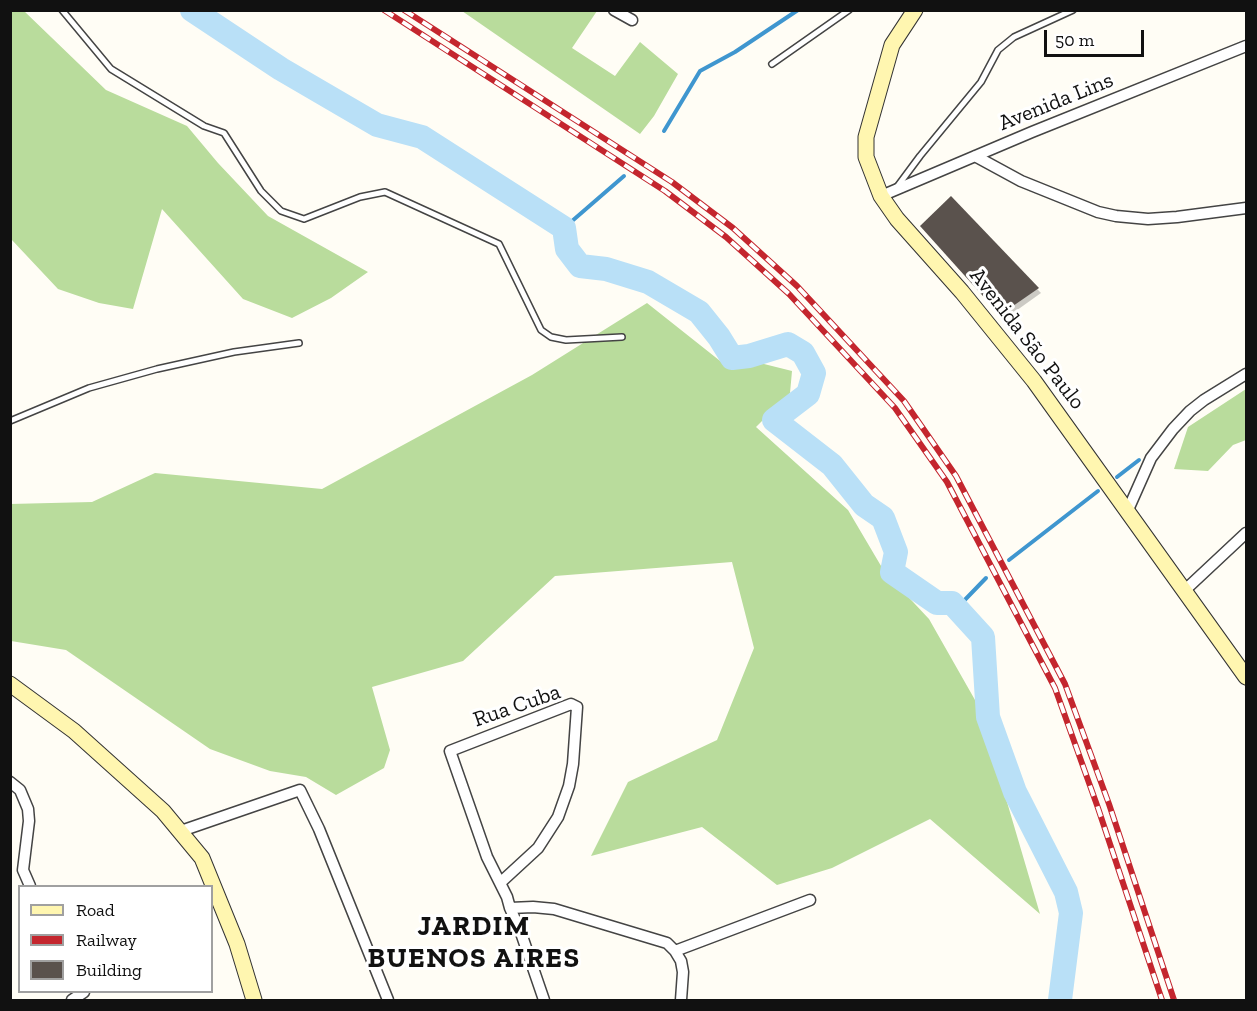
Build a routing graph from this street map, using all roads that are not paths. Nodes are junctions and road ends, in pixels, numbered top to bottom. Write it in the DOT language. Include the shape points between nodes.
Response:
graph roads {
  1 [pos="62,10"];
  2 [pos="614,10"];
  3 [pos="849,10"];
  4 [pos="915,10"];
  5 [pos="1073,10"];
  6 [pos="632,20"];
  7 [pos="1246,46"];
  8 [pos="772,64"];
  9 [pos="975,156"];
  10 [pos="896,189"];
  11 [pos="881,196"];
  12 [pos="1246,208"];
  13 [pos="622,337"];
  14 [pos="299,343"];
  15 [pos="1246,374"];
  16 [pos="10,421"];
  17 [pos="1127,512"];
  18 [pos="1246,533"];
  19 [pos="1184,591"];
  20 [pos="1244,669"];
  21 [pos="14,689"];
  22 [pos="10,782"];
  23 [pos="181,831"];
  24 [pos="500,884"];
  25 [pos="30,885"];
  26 [pos="213,885"];
  27 [pos="213,885"];
  28 [pos="810,900"];
  29 [pos="510,908"];
  30 [pos="675,951"];
  31 [pos="254,1000"];
  32 [pos="388,1000"];
  33 [pos="544,1000"];
  34 [pos="681,1000"];
  1 -- 13 [label="lane" via="111,69 204,126 224,133 261,191 281,210 304,219 360,197 386,192 499,244 541,330 551,337"];
  2 -- 6 [label="street"];
  3 -- 8 [label="lane"];
  4 -- 11 [label="main road, Avenida São Paulo" via="892,45 866,137 866,157"];
  5 -- 10 [label="lane" via="1014,37 998,50 974,91"];
  7 -- 9 [label="street, Avenida Lins"];
  9 -- 10 [label="street, Avenida Lins"];
  9 -- 12 [label="street" via="1021,181 1116,216 1148,219"];
  10 -- 11 [label="street, Avenida Lins"];
  11 -- 17 [label="main road, Avenida São Paulo" via="1008,347"];
  14 -- 16 [label="lane" via="234,351 89,387"];
  15 -- 17 [label="street" via="1204,400 1173,429 1151,458"];
  17 -- 19 [label="main road, Avenida São Paulo"];
  18 -- 19 [label="street"];
  19 -- 20 [label="main road, Avenida São Paulo"];
  21 -- 23 [label="main road" via="74,731"];
  22 -- 25 [label="street" via="20,790 28,809 23,870"];
  23 -- 26 [label="main road" via="202,858"];
  23 -- 32 [label="street" via="300,790"];
  24 -- 24 [label="street, Rua Cuba" via="538,848 558,817 569,786 577,707 571,704 450,751 486,857"];
  24 -- 29 [label="street"];
  27 -- 31 [label="main road"];
  28 -- 30 [label="street"];
  29 -- 30 [label="street" via="573,913 667,943"];
  29 -- 33 [label="street"];
  30 -- 34 [label="street" via="683,972"];
}
